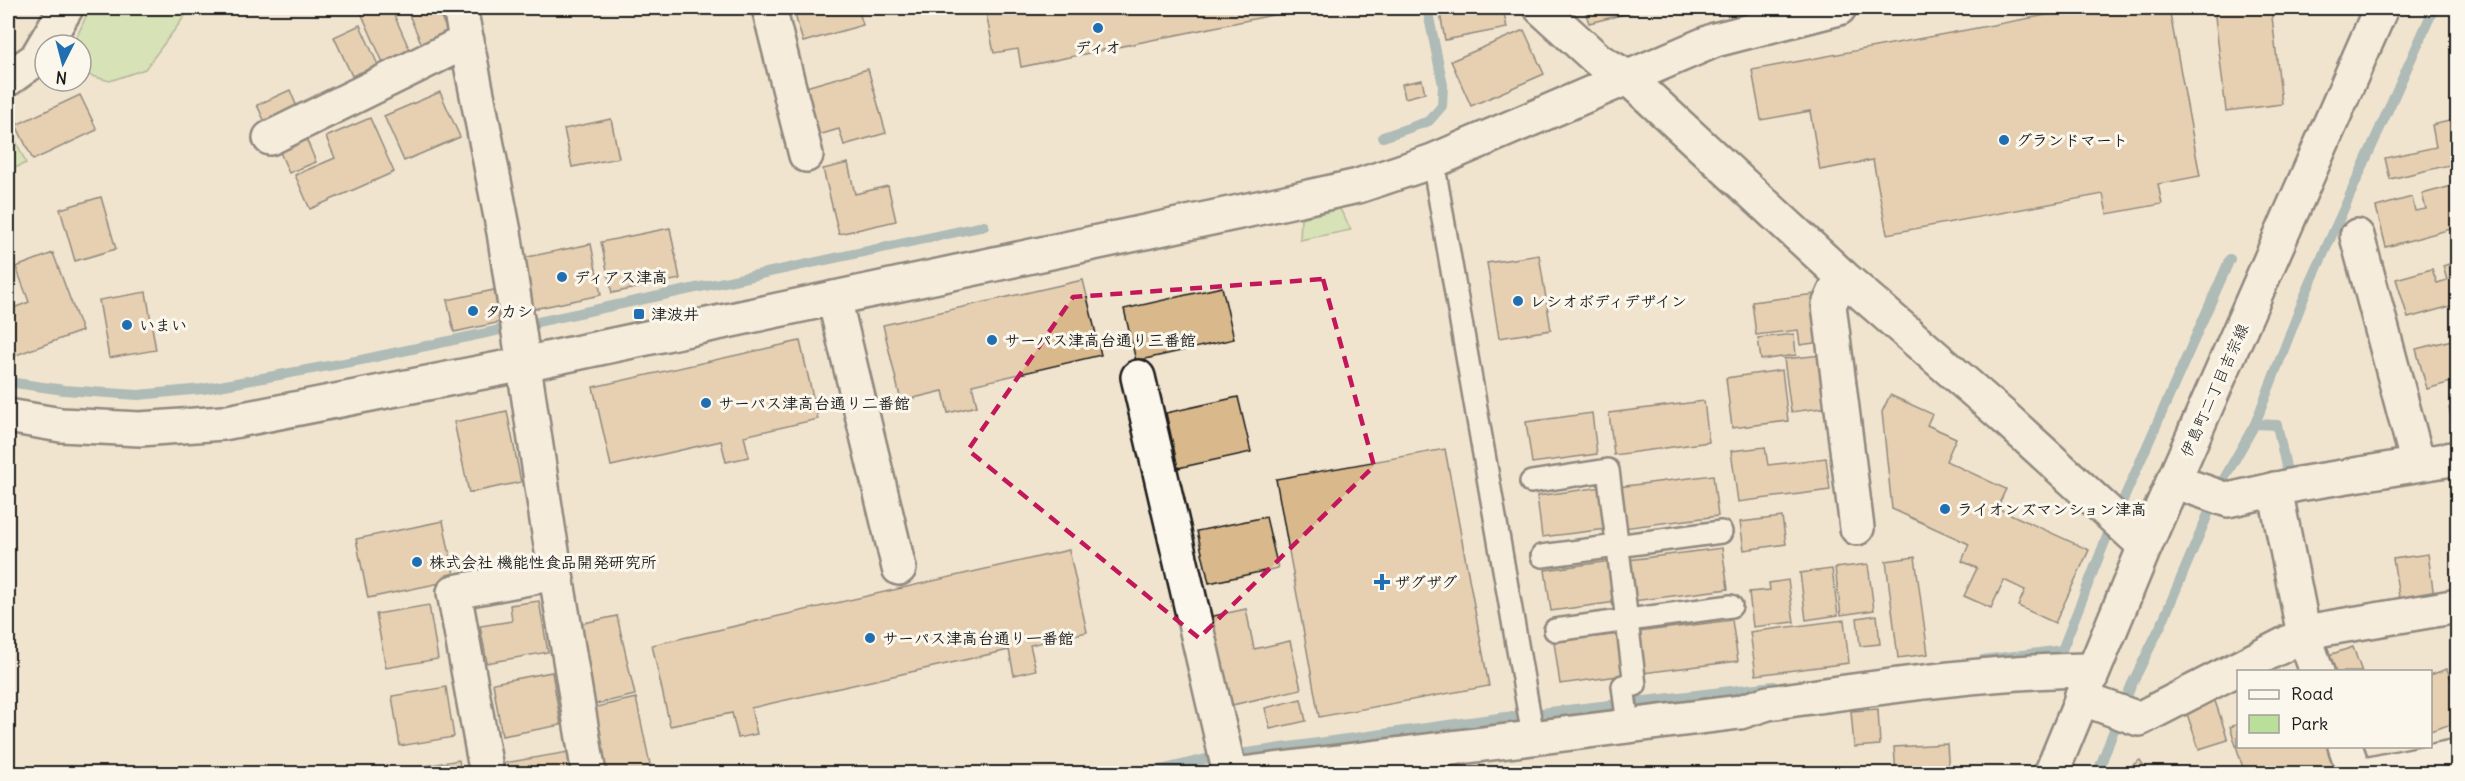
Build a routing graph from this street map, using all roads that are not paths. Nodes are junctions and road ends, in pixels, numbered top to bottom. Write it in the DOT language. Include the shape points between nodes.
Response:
graph roads {
  1 [pos="66,8"];
  2 [pos="460,8"];
  3 [pos="768,8"];
  4 [pos="1541,8"];
  5 [pos="1839,8"];
  6 [pos="2380,8"];
  7 [pos="467,41"];
  8 [pos="1627,77"];
  9 [pos="8,79"];
  10 [pos="270,138"];
  11 [pos="806,155"];
  12 [pos="1433,161"];
  13 [pos="2357,236"];
  14 [pos="1842,276"];
  15 [pos="834,298"];
  16 [pos="520,339"];
  17 [pos="1138,377"];
  18 [pos="8,416"];
  19 [pos="2457,458"];
  20 [pos="2418,464"];
  21 [pos="1531,482"];
  22 [pos="2173,482"];
  23 [pos="2286,487"];
  24 [pos="2124,527"];
  25 [pos="1857,528"];
  26 [pos="1721,532"];
  27 [pos="1617,546"];
  28 [pos="1542,556"];
  29 [pos="899,568"];
  30 [pos="555,573"];
  31 [pos="1731,606"];
  32 [pos="2457,606"];
  33 [pos="1627,620"];
  34 [pos="1555,630"];
  35 [pos="2315,631"];
  36 [pos="2317,670"];
  37 [pos="2069,677"];
  38 [pos="1626,711"];
  39 [pos="1531,722"];
  40 [pos="2345,748"];
  41 [pos="2457,756"];
  42 [pos="1231,764"];
  43 [pos="487,774"];
  44 [pos="589,774"];
  45 [pos="2050,774"];
  46 [pos="2355,774"];
  47 [pos="2370,774"];
  1 -- 9 [label="street" via="36,59"];
  2 -- 7 [label="street"];
  3 -- 11 [label="street"];
  4 -- 8 [label="street" via="1598,60"];
  5 -- 8 [label="street" via="1715,40"];
  6 -- 22 [label="street, 伊島町二丁目吉宗線"];
  7 -- 10 [label="street"];
  7 -- 16 [label="street"];
  8 -- 12 [label="street"];
  8 -- 14 [label="street"];
  12 -- 15 [label="street" via="1358,186"];
  12 -- 39 [label="lane"];
  13 -- 20 [label="street"];
  14 -- 24 [label="street"];
  14 -- 25 [label="street" via="1829,305"];
  15 -- 16 [label="street"];
  15 -- 29 [label="street"];
  16 -- 18 [label="street" via="223,423 140,429 61,425"];
  16 -- 30 [label="street"];
  17 -- 42 [label="street"];
  19 -- 20 [label="street"];
  20 -- 23 [label="street"];
  21 -- 27 [label="lane" via="1608,470"];
  22 -- 23 [label="street" via="2217,496"];
  22 -- 24 [label="street, 伊島町二丁目吉宗線"];
  23 -- 35 [label="street"];
  24 -- 37 [label="street, 伊島町二丁目吉宗線"];
  26 -- 27 [label="lane"];
  27 -- 28 [label="lane"];
  27 -- 33 [label="lane"];
  30 -- 43 [label="street" via="454,592"];
  30 -- 44 [label="street"];
  31 -- 33 [label="lane"];
  32 -- 35 [label="street"];
  33 -- 34 [label="lane"];
  33 -- 38 [label="lane" via="1635,685 1623,686"];
  35 -- 36 [label="street"];
  35 -- 37 [label="street" via="2139,719 2122,713"];
  37 -- 38 [label="street" via="1956,678 1799,698 1740,712"];
  37 -- 45 [label="street, 伊島町二丁目吉宗線"];
  38 -- 39 [label="street"];
  39 -- 42 [label="street"];
  40 -- 46 [label="street"];
  41 -- 47 [label="street"];
}
